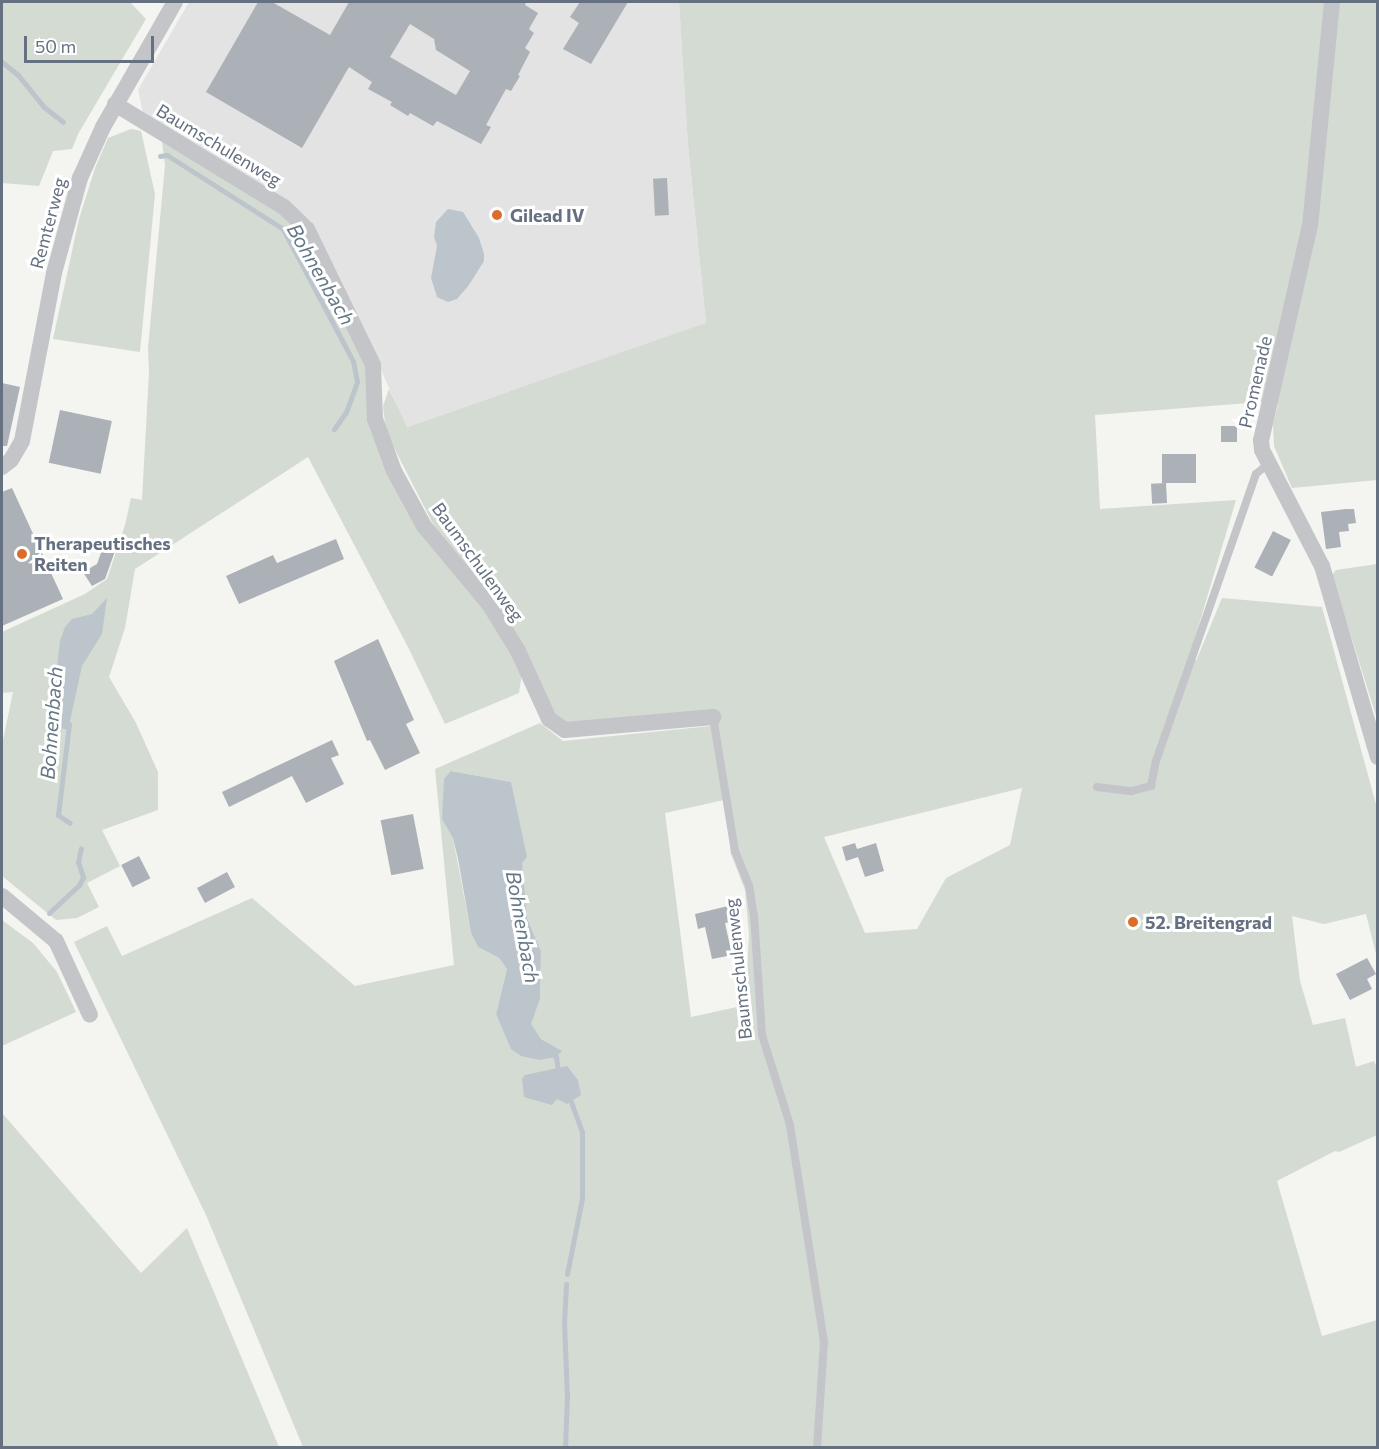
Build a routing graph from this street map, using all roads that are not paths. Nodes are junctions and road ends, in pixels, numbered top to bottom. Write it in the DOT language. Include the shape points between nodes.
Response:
graph roads {
  1 [pos="175,2"];
  2 [pos="1332,2"];
  3 [pos="115,105"];
  4 [pos="1268,464"];
  5 [pos="2,467"];
  6 [pos="713,717"];
  7 [pos="1377,757"];
  8 [pos="1097,786"];
  9 [pos="2,896"];
  10 [pos="90,1015"];
  11 [pos="817,1448"];
  1 -- 3 [label="street, Remterweg"];
  2 -- 4 [label="street, Promenade" via="1310,225 1262,440"];
  3 -- 5 [label="street, Remterweg" via="89,154 74,196 54,273 22,441 16,454"];
  3 -- 6 [label="street, Baumschulenweg" via="284,207 307,229 373,365 375,419 394,471 424,526 489,604 518,651 549,720 565,730"];
  4 -- 7 [label="street, Promenade" via="1322,566"];
  4 -- 8 [label="lane" via="1256,474 1156,761 1151,786 1132,791"];
  6 -- 11 [label="lane, Baumschulenweg" via="735,850 749,885 754,915 762,1035 790,1125 824,1342"];
  9 -- 10 [label="street" via="56,941"];
}
